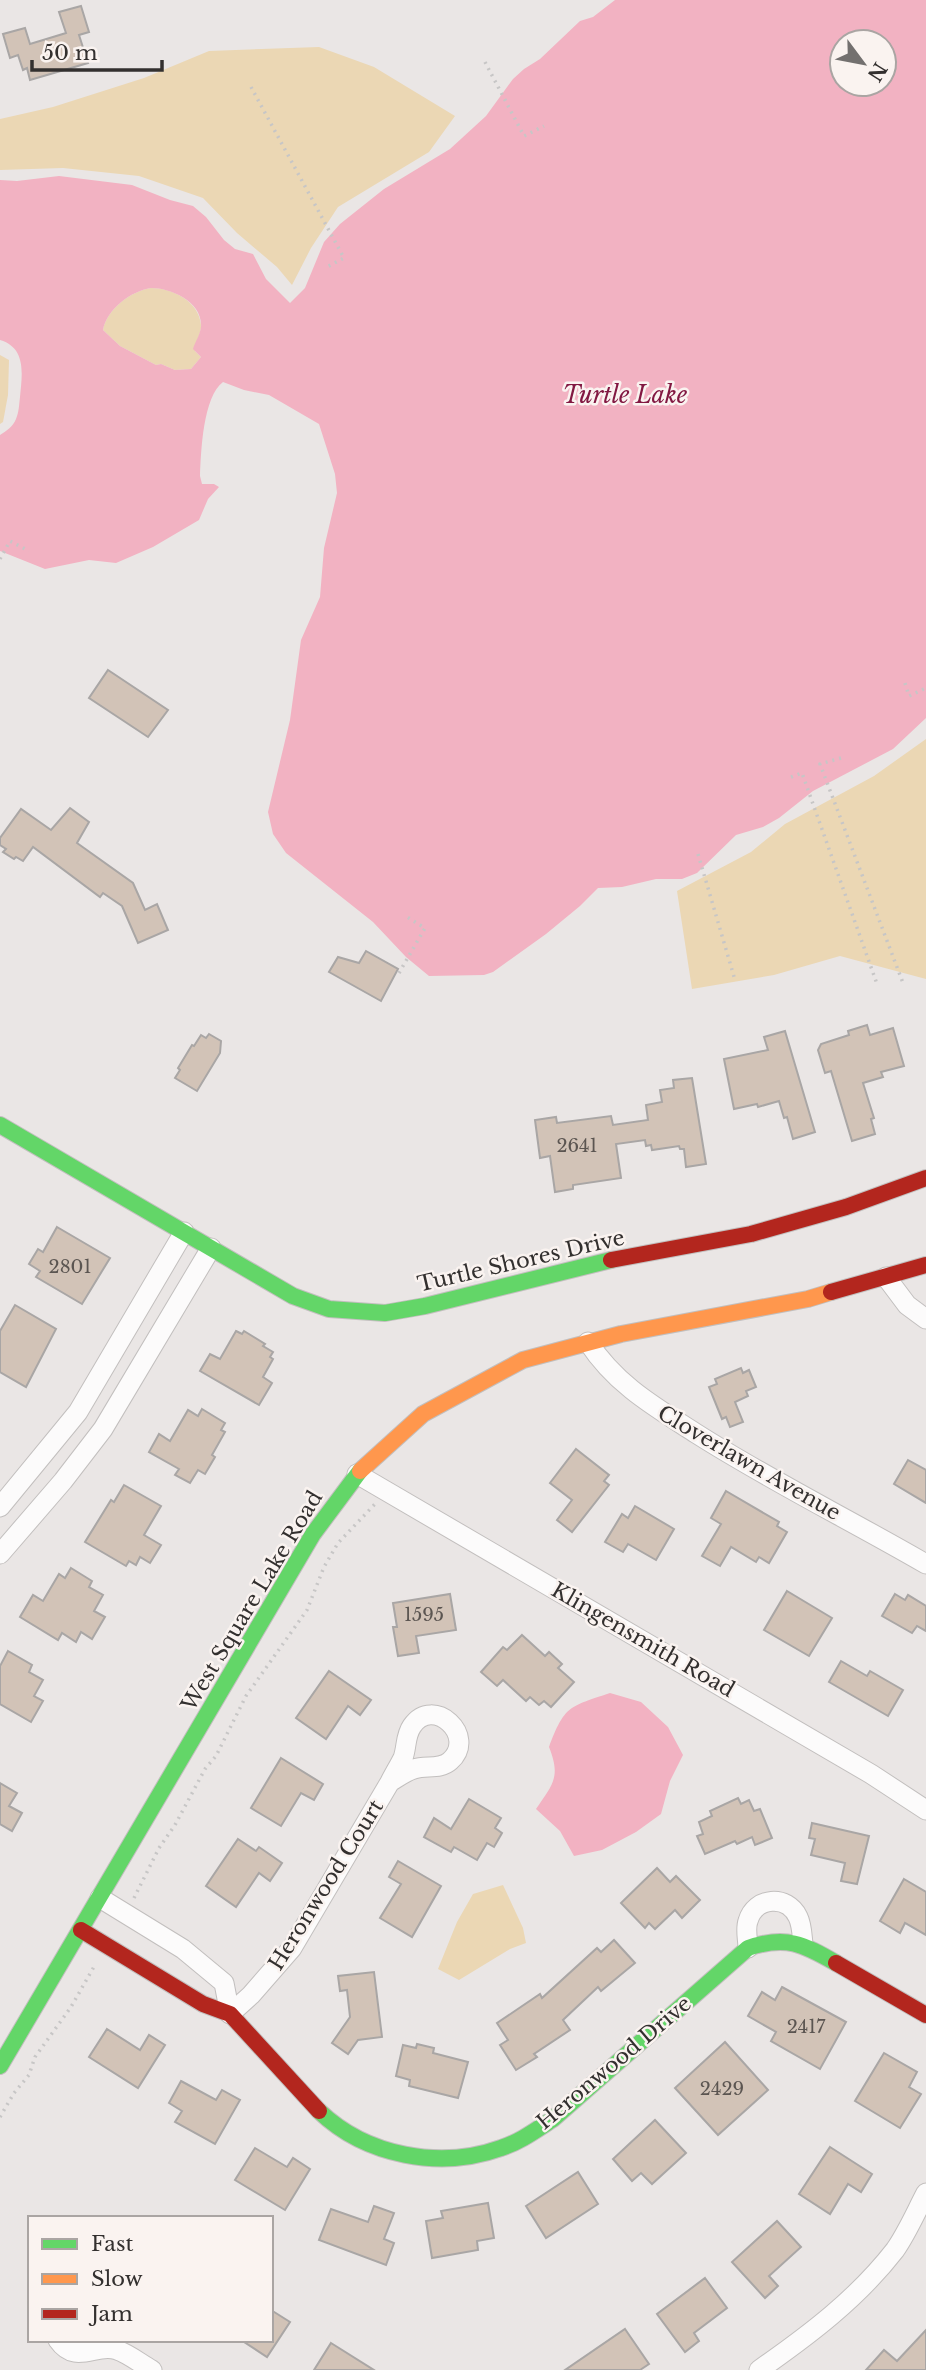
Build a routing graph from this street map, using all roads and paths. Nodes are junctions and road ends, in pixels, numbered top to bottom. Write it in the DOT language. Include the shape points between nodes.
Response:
graph roads {
  1 [pos="485,62"];
  2 [pos="251,87"];
  3 [pos="544,125"];
  4 [pos="325,268"];
  5 [pos="29,551"];
  6 [pos="0,559"];
  7 [pos="905,683"];
  8 [pos="926,688"];
  9 [pos="841,758"];
  10 [pos="791,777"];
  11 [pos="698,854"];
  12 [pos="407,917"];
  13 [pos="399,973"];
  14 [pos="735,980"];
  15 [pos="903,983"];
  16 [pos="877,984"];
  17 [pos="0,1125"];
  18 [pos="926,1178"];
  19 [pos="184,1232"];
  20 [pos="211,1248"];
  21 [pos="926,1265"];
  22 [pos="886,1278"];
  23 [pos="926,1319"];
  24 [pos="588,1342"];
  25 [pos="78,1412"];
  26 [pos="103,1429"];
  27 [pos="357,1474"];
  28 [pos="381,1499"];
  29 [pos="0,1507"];
  30 [pos="0,1554"];
  31 [pos="926,1564"];
  32 [pos="390,1782"];
  33 [pos="926,1810"];
  34 [pos="100,1898"];
  35 [pos="134,1898"];
  36 [pos="81,1930"];
  37 [pos="803,1944"];
  38 [pos="748,1948"];
  39 [pos="96,1963"];
  40 [pos="229,2014"];
  41 [pos="926,2015"];
  42 [pos="0,2066"];
  43 [pos="0,2117"];
  44 [pos="926,2193"];
  45 [pos="60,2342"];
  46 [pos="113,2344"];
  47 [pos="152,2370"];
  48 [pos="759,2370"];
  1 -- 3 [label="path" via="524,136"];
  2 -- 4 [label="path" via="344,258"];
  5 -- 6 [label="path" via="10,541"];
  7 -- 8 [label="path" via="909,696"];
  9 -- 15 [label="path" via="820,764"];
  10 -- 16 [label="path" via="802,773"];
  11 -- 14 [label="path"];
  12 -- 13 [label="path" via="425,928"];
  17 -- 19 [label="street, Turtle Shores Drive"];
  18 -- 20 [label="street, Turtle Shores Drive" via="751,1234 599,1262 385,1313 347,1312 310,1303"];
  19 -- 20 [label="street, Turtle Shores Drive"];
  19 -- 25 [label="street"];
  20 -- 26 [label="street"];
  21 -- 22 [label="street, West Square Lake Road"];
  22 -- 23 [label="street" via="907,1305"];
  22 -- 24 [label="street, West Square Lake Road" via="808,1299"];
  24 -- 27 [label="street, West Square Lake Road" via="523,1360 423,1414"];
  24 -- 31 [label="street, Cloverlawn Avenue" via="603,1364 635,1394 737,1460"];
  25 -- 26 [label="street"];
  25 -- 29 [label="street"];
  26 -- 30 [label="street"];
  27 -- 33 [label="street, Klingensmith Road" via="871,1773"];
  27 -- 34 [label="street, West Square Lake Road" via="313,1534"];
  28 -- 35 [label="path" via="338,1543 307,1610 246,1696"];
  32 -- 40 [label="street, Heronwood Court" via="292,1948"];
  34 -- 36 [label="street, West Square Lake Road"];
  34 -- 40 [label="street, Heronwood Drive" via="183,1949 224,1983"];
  36 -- 40 [label="street, Heronwood Drive" via="204,2004"];
  36 -- 42 [label="street, West Square Lake Road"];
  37 -- 38 [label="street" via="775,1941"];
  37 -- 38 [label="street" via="798,1916 771,1900 761,1903 746,1924"];
  37 -- 41 [label="street"];
  38 -- 40 [label="street, Heronwood Drive" via="552,2119 514,2142 473,2156 403,2155 350,2135 310,2103"];
  39 -- 43 [label="path"];
  44 -- 48 [label="street" via="896,2248 864,2286 810,2334"];
  45 -- 46 [label="street" via="74,2352"];
  46 -- 47 [label="street"];
}
